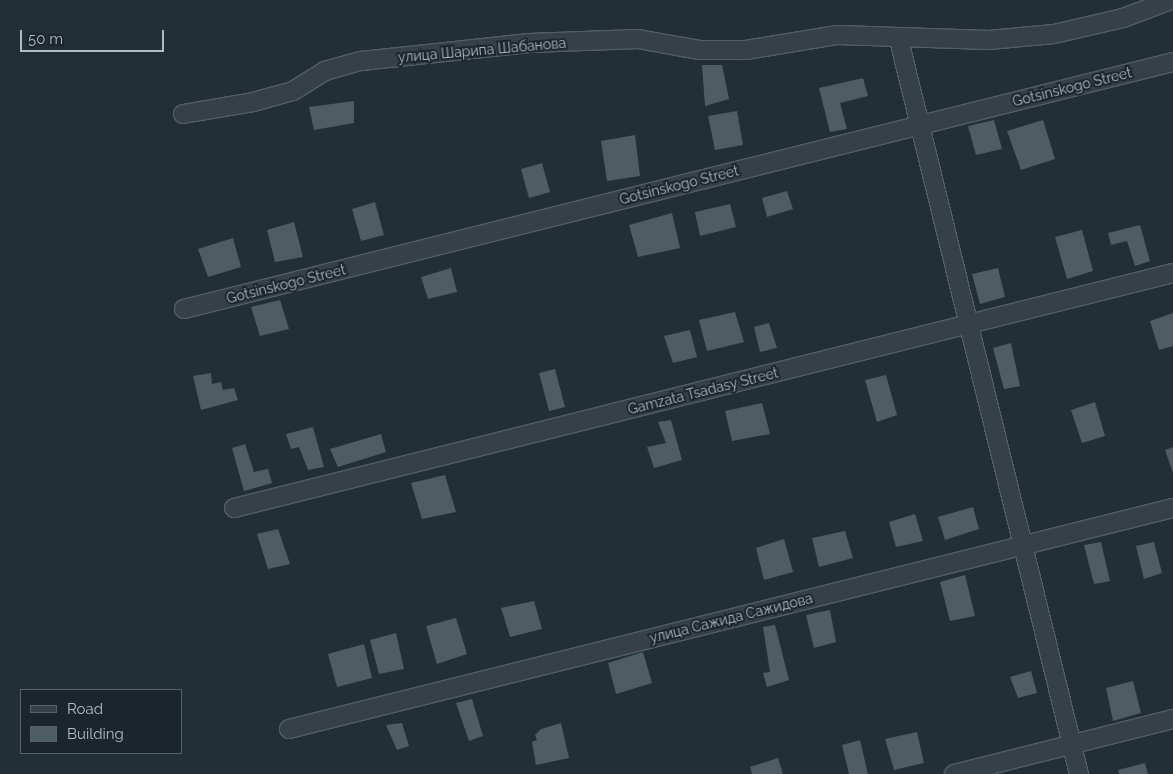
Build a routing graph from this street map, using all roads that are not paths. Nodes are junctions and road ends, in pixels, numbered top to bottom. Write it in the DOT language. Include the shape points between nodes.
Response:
graph roads {
  1 [pos="1172,0"];
  2 [pos="899,40"];
  3 [pos="1173,62"];
  4 [pos="184,114"];
  5 [pos="919,125"];
  6 [pos="1173,273"];
  7 [pos="184,309"];
  8 [pos="968,325"];
  9 [pos="234,508"];
  10 [pos="1173,508"];
  11 [pos="1022,546"];
  12 [pos="1173,719"];
  13 [pos="289,729"];
  14 [pos="1072,744"];
  15 [pos="954,774"];
  16 [pos="1079,774"];
  1 -- 2 [label="street, улица Шарипа Шабанова" via="1123,18 1054,34 989,40"];
  2 -- 4 [label="street, улица Шарипа Шабанова" via="881,35 838,36 727,50 699,50 638,40 529,43 361,61 325,71 293,90 253,102"];
  2 -- 5 [label="street"];
  3 -- 5 [label="street, Gotsinskogo Street"];
  5 -- 7 [label="street, Gotsinskogo Street"];
  5 -- 8 [label="street"];
  6 -- 8 [label="street, Gamzata Tsadasy Street"];
  8 -- 9 [label="street, Gamzata Tsadasy Street"];
  8 -- 11 [label="street"];
  10 -- 11 [label="street, улица Сажида Сажидова"];
  11 -- 13 [label="street, улица Сажида Сажидова"];
  11 -- 14 [label="street"];
  12 -- 14 [label="street"];
  14 -- 15 [label="street"];
  14 -- 16 [label="street"];
}
